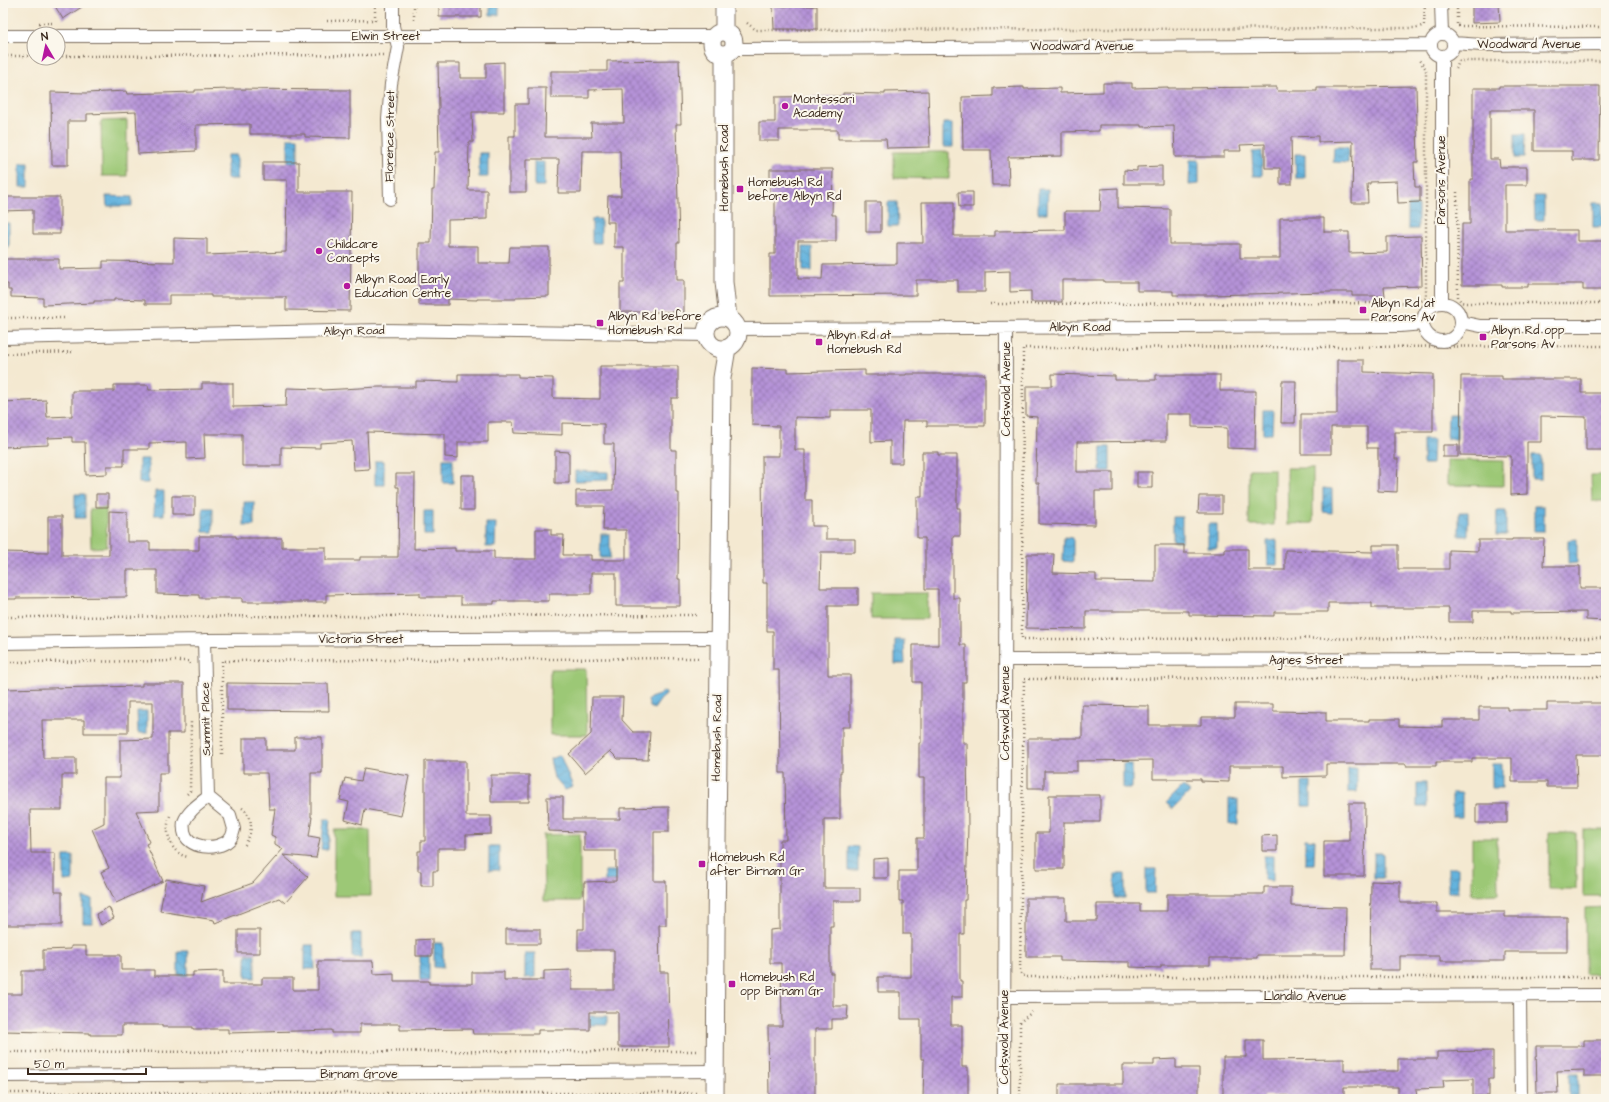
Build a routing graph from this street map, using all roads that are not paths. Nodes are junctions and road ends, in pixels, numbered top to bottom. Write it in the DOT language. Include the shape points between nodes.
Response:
graph roads {
  1 [pos="393,3"];
  2 [pos="724,3"];
  3 [pos="1442,3"];
  4 [pos="1442,34"];
  5 [pos="3,36"];
  6 [pos="26,36"];
  7 [pos="66,36"];
  8 [pos="396,36"];
  9 [pos="718,36"];
  10 [pos="1453,43"];
  11 [pos="1430,44"];
  12 [pos="1606,44"];
  13 [pos="729,51"];
  14 [pos="1442,56"];
  15 [pos="390,199"];
  16 [pos="1442,303"];
  17 [pos="728,321"];
  18 [pos="1461,322"];
  19 [pos="1423,324"];
  20 [pos="1606,326"];
  21 [pos="1006,328"];
  22 [pos="706,335"];
  23 [pos="3,338"];
  24 [pos="722,348"];
  25 [pos="718,638"];
  26 [pos="204,640"];
  27 [pos="3,643"];
  28 [pos="1606,659"];
  29 [pos="1006,660"];
  30 [pos="208,797"];
  31 [pos="1606,995"];
  32 [pos="1520,996"];
  33 [pos="1004,997"];
  34 [pos="715,1071"];
  35 [pos="3,1076"];
  36 [pos="715,1099"];
  37 [pos="1004,1099"];
  38 [pos="1521,1099"];
  1 -- 8 [label="street, Florence Street" via="393,26"];
  2 -- 9 [label="main road"];
  3 -- 4 [label="street"];
  4 -- 10 [label="street" via="1450,37"];
  4 -- 11 [label="street" via="1433,38"];
  5 -- 6 [label="street"];
  7 -- 8 [label="street, Elwin Street"];
  8 -- 9 [label="street, Elwin Street"];
  8 -- 15 [label="street, Florence Street" via="398,48 388,119"];
  9 -- 13 [label="main road" via="712,46 714,50 719,54"];
  10 -- 12 [label="street, Woodward Avenue"];
  10 -- 14 [label="street" via="1452,51"];
  11 -- 13 [label="street, Woodward Avenue"];
  11 -- 14 [label="street" via="1435,54"];
  13 -- 17 [label="main road, Homebush Road" via="724,282"];
  14 -- 16 [label="street, Parsons Avenue"];
  16 -- 18 [label="street" via="1453,307"];
  16 -- 19 [label="street" via="1428,309"];
  17 -- 21 [label="street, Albyn Road"];
  17 -- 22 [label="main road, Homebush Road" via="712,320"];
  17 -- 24 [label="main road, Homebush Road" via="736,340"];
  18 -- 19 [label="street" via="1457,334 1446,341 1433,339"];
  18 -- 20 [label="street" via="1480,326"];
  19 -- 21 [label="street, Albyn Road"];
  21 -- 29 [label="street, Cotswold Avenue"];
  22 -- 23 [label="street, Albyn Road" via="384,330"];
  22 -- 24 [label="main road" via="711,344"];
  24 -- 25 [label="main road, Homebush Road"];
  25 -- 26 [label="street, Victoria Street"];
  25 -- 34 [label="main road, Homebush Road"];
  26 -- 27 [label="street, Victoria Street"];
  26 -- 30 [label="street, Summit Place"];
  28 -- 29 [label="street, Agnes Street"];
  29 -- 33 [label="street, Cotswold Avenue"];
  30 -- 30 [label="street" via="183,823 185,836 192,843 203,846 221,845 230,840 234,829 230,815"];
  31 -- 32 [label="street, Llandilo Avenue"];
  32 -- 33 [label="street, Llandilo Avenue"];
  32 -- 38 [label="street"];
  33 -- 37 [label="street, Cotswold Avenue"];
  34 -- 35 [label="street, Birnam Grove"];
  34 -- 36 [label="main road, Homebush Road"];
}
